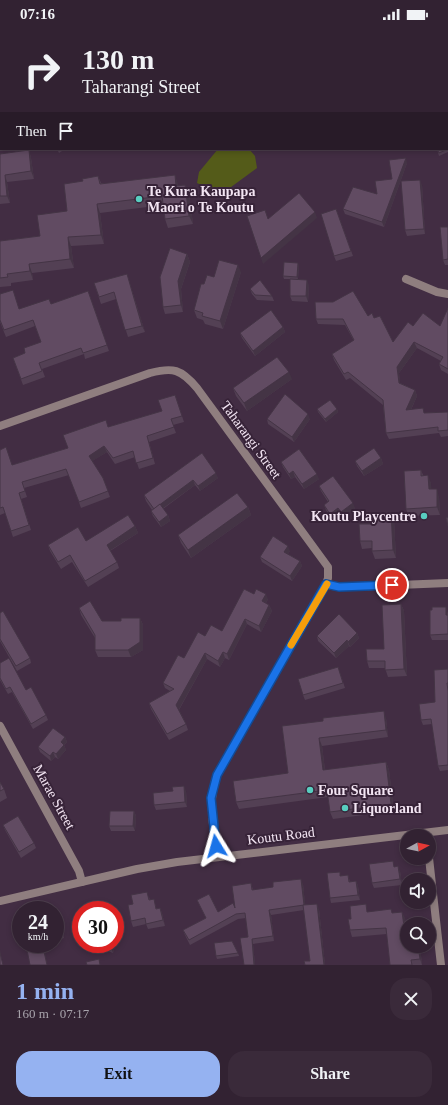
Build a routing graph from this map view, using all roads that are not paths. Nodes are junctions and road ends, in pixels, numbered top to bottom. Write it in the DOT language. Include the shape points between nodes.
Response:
graph roads {
  1 [pos="406,279"];
  2 [pos="448,294"];
  3 [pos="0,426"];
  4 [pos="448,583"];
  5 [pos="326,584"];
  6 [pos="0,726"];
  7 [pos="448,830"];
  8 [pos="436,832"];
  9 [pos="400,837"];
  10 [pos="217,857"];
  11 [pos="430,865"];
  12 [pos="82,882"];
  13 [pos="0,901"];
  14 [pos="441,965"];
  1 -- 2 [label="street"];
  3 -- 5 [label="street, Taharangi Street" via="150,373 169,370 179,372 188,377 197,388 328,567"];
  4 -- 5 [label="street" via="345,587"];
  5 -- 10 [label="street" via="213,785 211,798"];
  6 -- 12 [label="street, Marae Street" via="79,871"];
  7 -- 8 [label="street, Koutu Road"];
  9 -- 10 [label="street, Koutu Road"];
  10 -- 12 [label="street, Koutu Road" via="137,869"];
  11 -- 14 [label="street"];
  12 -- 13 [label="street, Koutu Road"];
}
